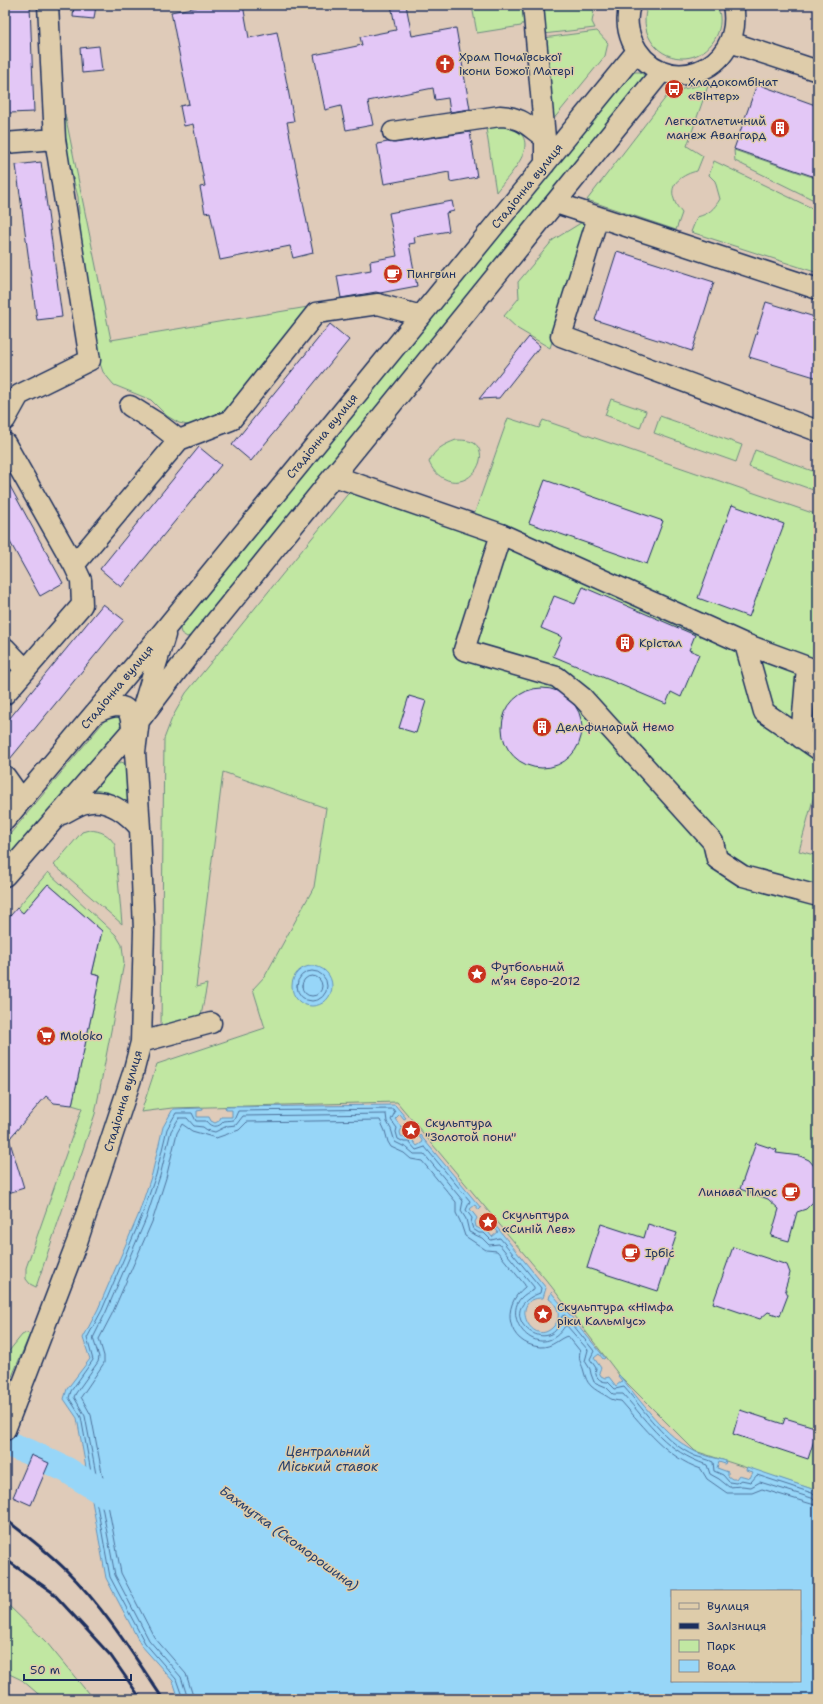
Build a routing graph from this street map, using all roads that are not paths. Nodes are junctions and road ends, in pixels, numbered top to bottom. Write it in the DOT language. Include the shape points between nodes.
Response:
graph roads {
  1 [pos="48,5"];
  2 [pos="533,5"];
  3 [pos="630,5"];
  4 [pos="733,5"];
  5 [pos="730,42"];
  6 [pos="637,51"];
  7 [pos="662,71"];
  8 [pos="818,71"];
  9 [pos="393,132"];
  10 [pos="545,138"];
  11 [pos="55,139"];
  12 [pos="5,143"];
  13 [pos="545,164"];
  14 [pos="556,203"];
  15 [pos="598,217"];
  16 [pos="818,288"];
  17 [pos="421,316"];
  18 [pos="130,406"];
  19 [pos="5,420"];
  20 [pos="818,431"];
  21 [pos="179,440"];
  22 [pos="5,443"];
  23 [pos="334,476"];
  24 [pos="501,534"];
  25 [pos="74,565"];
  26 [pos="168,626"];
  27 [pos="745,644"];
  28 [pos="5,648"];
  29 [pos="812,669"];
  30 [pos="26,670"];
  31 [pos="5,694"];
  32 [pos="94,714"];
  33 [pos="136,725"];
  34 [pos="801,738"];
  35 [pos="818,749"];
  36 [pos="5,776"];
  37 [pos="22,800"];
  38 [pos="58,815"];
  39 [pos="5,820"];
  40 [pos="140,828"];
  41 [pos="5,876"];
  42 [pos="818,896"];
  43 [pos="211,1023"];
  44 [pos="141,1042"];
  45 [pos="5,1430"];
  1 -- 11 [label="street"];
  2 -- 10 [label="street"];
  3 -- 6 [label="street" via="629,32"];
  4 -- 5 [label="street" via="735,21"];
  5 -- 7 [label="street" via="720,57 706,68 684,74"];
  5 -- 8 [label="street"];
  6 -- 7 [label="street" via="644,60"];
  6 -- 13 [label="street, Стадіонна вулиця"];
  7 -- 14 [label="street"];
  9 -- 10 [label="street" via="511,116 522,120"];
  10 -- 13 [label="street"];
  11 -- 12 [label="street"];
  11 -- 19 [label="street" via="90,360 18,395"];
  13 -- 17 [label="street, Стадіонна вулиця"];
  14 -- 15 [label="street"];
  14 -- 23 [label="street"];
  15 -- 16 [label="street"];
  15 -- 20 [label="street" via="561,336"];
  17 -- 21 [label="street" via="378,304 316,314 231,420"];
  17 -- 26 [label="street, Стадіонна вулиця"];
  18 -- 21 [label="street"];
  21 -- 25 [label="street"];
  22 -- 25 [label="street"];
  23 -- 24 [label="street"];
  23 -- 33 [label="street" via="199,642"];
  24 -- 27 [label="street"];
  24 -- 42 [label="street" via="464,650 557,677 582,697 713,842 717,858 743,876"];
  25 -- 30 [label="street" via="81,580 82,604"];
  26 -- 32 [label="street, Стадіонна вулиця"];
  26 -- 33 [label="street"];
  27 -- 29 [label="street"];
  27 -- 34 [label="street" via="764,712"];
  28 -- 30 [label="street"];
  29 -- 34 [label="street"];
  30 -- 31 [label="street"];
  32 -- 33 [label="street, Стадіонна вулиця" via="105,708 122,707 128,710"];
  32 -- 37 [label="street, Стадіонна вулиця"];
  33 -- 38 [label="street"];
  33 -- 40 [label="street, Стадіонна вулиця" via="135,752"];
  34 -- 35 [label="street"];
  36 -- 37 [label="street"];
  37 -- 39 [label="street, Стадіонна вулиця"];
  38 -- 40 [label="street" via="93,802 124,812"];
  38 -- 41 [label="street"];
  40 -- 44 [label="street, Стадіонна вулиця" via="144,931"];
  43 -- 44 [label="street"];
  44 -- 45 [label="street, Стадіонна вулиця" via="134,1073 77,1242"];
}
